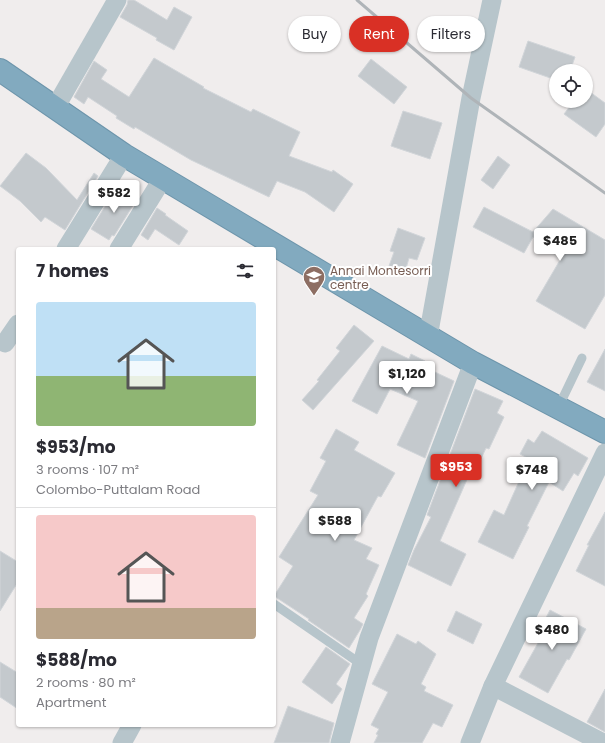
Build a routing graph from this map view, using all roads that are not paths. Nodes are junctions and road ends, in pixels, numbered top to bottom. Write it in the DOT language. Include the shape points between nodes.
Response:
graph roads {
  1 [pos="117,0"];
  2 [pos="492,0"];
  3 [pos="0,70"];
  4 [pos="55,108"];
  5 [pos="124,155"];
  6 [pos="163,178"];
  7 [pos="67,247"];
  8 [pos="120,247"];
  9 [pos="16,327"];
  10 [pos="428,337"];
  11 [pos="5,343"];
  12 [pos="582,358"];
  13 [pos="473,363"];
  14 [pos="558,408"];
  15 [pos="605,432"];
  16 [pos="605,453"];
  17 [pos="276,605"];
  18 [pos="361,664"];
  19 [pos="493,686"];
  20 [pos="131,727"];
  21 [pos="122,743"];
  22 [pos="340,743"];
  23 [pos="470,743"];
  24 [pos="603,743"];
  1 -- 4 [label="street"];
  2 -- 10 [label="street" via="471,98"];
  3 -- 4 [label="highway"];
  4 -- 5 [label="highway"];
  5 -- 6 [label="highway"];
  5 -- 7 [label="street"];
  6 -- 8 [label="street"];
  6 -- 10 [label="highway"];
  9 -- 11 [label="street"];
  10 -- 13 [label="highway"];
  12 -- 14 [label="lane"];
  13 -- 14 [label="highway"];
  13 -- 18 [label="street"];
  14 -- 15 [label="highway"];
  16 -- 19 [label="street"];
  17 -- 18 [label="lane"];
  18 -- 22 [label="street"];
  19 -- 23 [label="street"];
  19 -- 24 [label="street"];
  20 -- 21 [label="street"];
}
